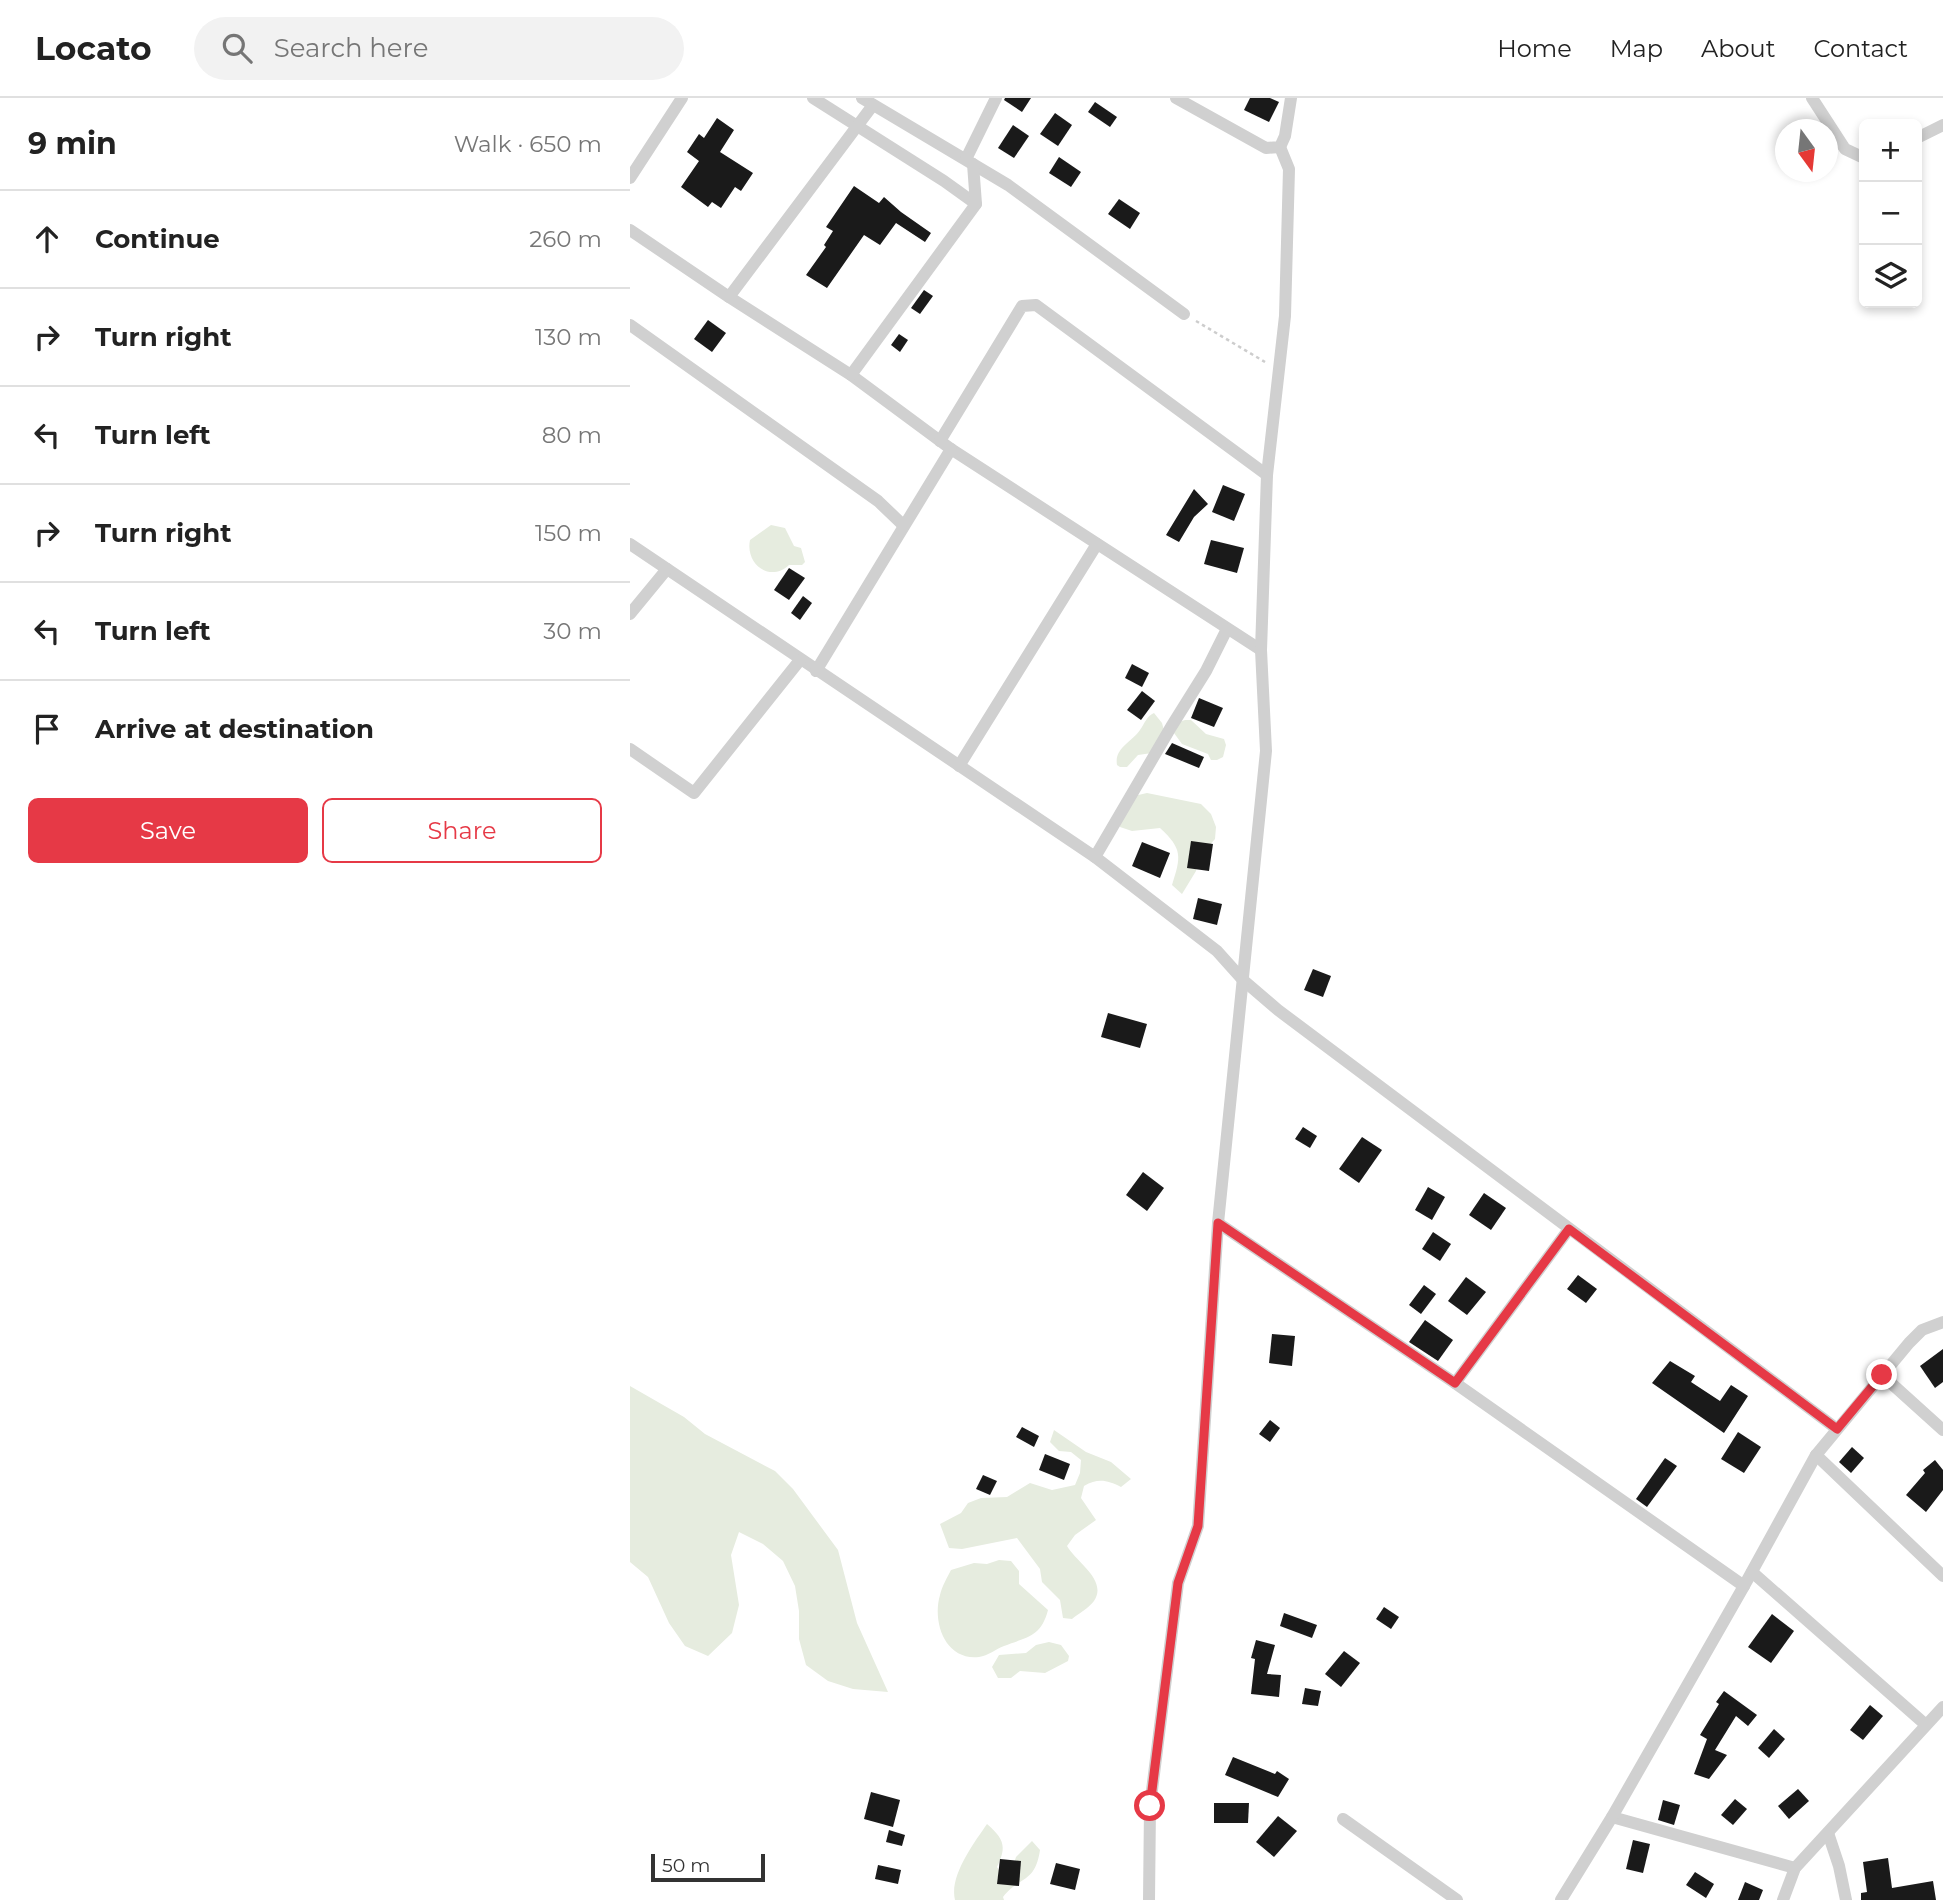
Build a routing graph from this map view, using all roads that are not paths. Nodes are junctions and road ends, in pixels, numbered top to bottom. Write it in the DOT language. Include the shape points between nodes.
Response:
graph roads {
  1 [pos="682,98"];
  2 [pos="813,98"];
  3 [pos="996,98"];
  4 [pos="1176,98"];
  5 [pos="1292,98"];
  6 [pos="1812,98"];
  7 [pos="867,102"];
  8 [pos="858,125"];
  9 [pos="1943,125"];
  10 [pos="1922,136"];
  11 [pos="1280,147"];
  12 [pos="1859,156"];
  13 [pos="969,161"];
  14 [pos="630,178"];
  15 [pos="976,204"];
  16 [pos="630,230"];
  17 [pos="729,298"];
  18 [pos="1184,314"];
  19 [pos="630,325"];
  20 [pos="851,375"];
  21 [pos="946,445"];
  22 [pos="1267,475"];
  23 [pos="904,525"];
  24 [pos="630,544"];
  25 [pos="1097,544"];
  26 [pos="667,569"];
  27 [pos="630,614"];
  28 [pos="1227,629"];
  29 [pos="1261,650"];
  30 [pos="800,660"];
  31 [pos="816,671"];
  32 [pos="630,750"];
  33 [pos="959,765"];
  34 [pos="1095,856"];
  35 [pos="1243,980"];
  36 [pos="1218,1223"];
  37 [pos="1569,1229"];
  38 [pos="1943,1322"];
  39 [pos="1882,1375"];
  40 [pos="1455,1383"];
  41 [pos="1837,1429"];
  42 [pos="1943,1430"];
  43 [pos="1816,1455"];
  44 [pos="1752,1572"];
  45 [pos="1943,1576"];
  46 [pos="1744,1586"];
  47 [pos="1943,1707"];
  48 [pos="1926,1725"];
  49 [pos="1612,1817"];
  50 [pos="1343,1819"];
  51 [pos="1828,1833"];
  52 [pos="1795,1868"];
  53 [pos="1149,1900"];
  54 [pos="1457,1900"];
  55 [pos="1561,1900"];
  56 [pos="1783,1900"];
  57 [pos="1846,1900"];
  1 -- 14 [label="street"];
  2 -- 8 [label="street"];
  3 -- 13 [label="street"];
  4 -- 11 [label="street" via="1266,148"];
  5 -- 11 [label="street"];
  6 -- 12 [label="street" via="1844,149"];
  7 -- 8 [label="street"];
  7 -- 13 [label="street"];
  8 -- 15 [label="street"];
  8 -- 17 [label="street"];
  9 -- 10 [label="street"];
  11 -- 22 [label="street" via="1289,169 1285,316"];
  13 -- 15 [label="street"];
  13 -- 18 [label="street"];
  15 -- 20 [label="street"];
  16 -- 17 [label="street"];
  17 -- 20 [label="street"];
  19 -- 23 [label="street" via="878,501"];
  20 -- 21 [label="street"];
  21 -- 22 [label="street" via="1022,306 1029,304"];
  21 -- 23 [label="street"];
  21 -- 25 [label="street"];
  22 -- 29 [label="street"];
  23 -- 31 [label="street"];
  24 -- 26 [label="street"];
  25 -- 28 [label="street"];
  25 -- 33 [label="street"];
  26 -- 27 [label="street"];
  26 -- 30 [label="street"];
  28 -- 29 [label="street"];
  28 -- 34 [label="street"];
  29 -- 35 [label="street" via="1266,751"];
  30 -- 31 [label="street"];
  30 -- 32 [label="street" via="694,793"];
  31 -- 33 [label="street"];
  33 -- 34 [label="street"];
  34 -- 35 [label="street" via="1217,951"];
  35 -- 36 [label="street"];
  35 -- 37 [label="street"];
  36 -- 40 [label="street"];
  36 -- 53 [label="street" via="1198,1526 1178,1583 1150,1806"];
  37 -- 40 [label="street"];
  37 -- 41 [label="street"];
  38 -- 39 [label="street" via="1922,1330"];
  39 -- 41 [label="street"];
  39 -- 42 [label="street"];
  40 -- 46 [label="street"];
  41 -- 43 [label="street"];
  43 -- 44 [label="street"];
  43 -- 45 [label="street"];
  44 -- 46 [label="street"];
  44 -- 48 [label="street"];
  46 -- 49 [label="street"];
  47 -- 48 [label="street"];
  48 -- 51 [label="street"];
  49 -- 52 [label="street"];
  49 -- 55 [label="street"];
  50 -- 54 [label="street"];
  51 -- 52 [label="street"];
  51 -- 57 [label="street"];
  52 -- 56 [label="street"];
}
